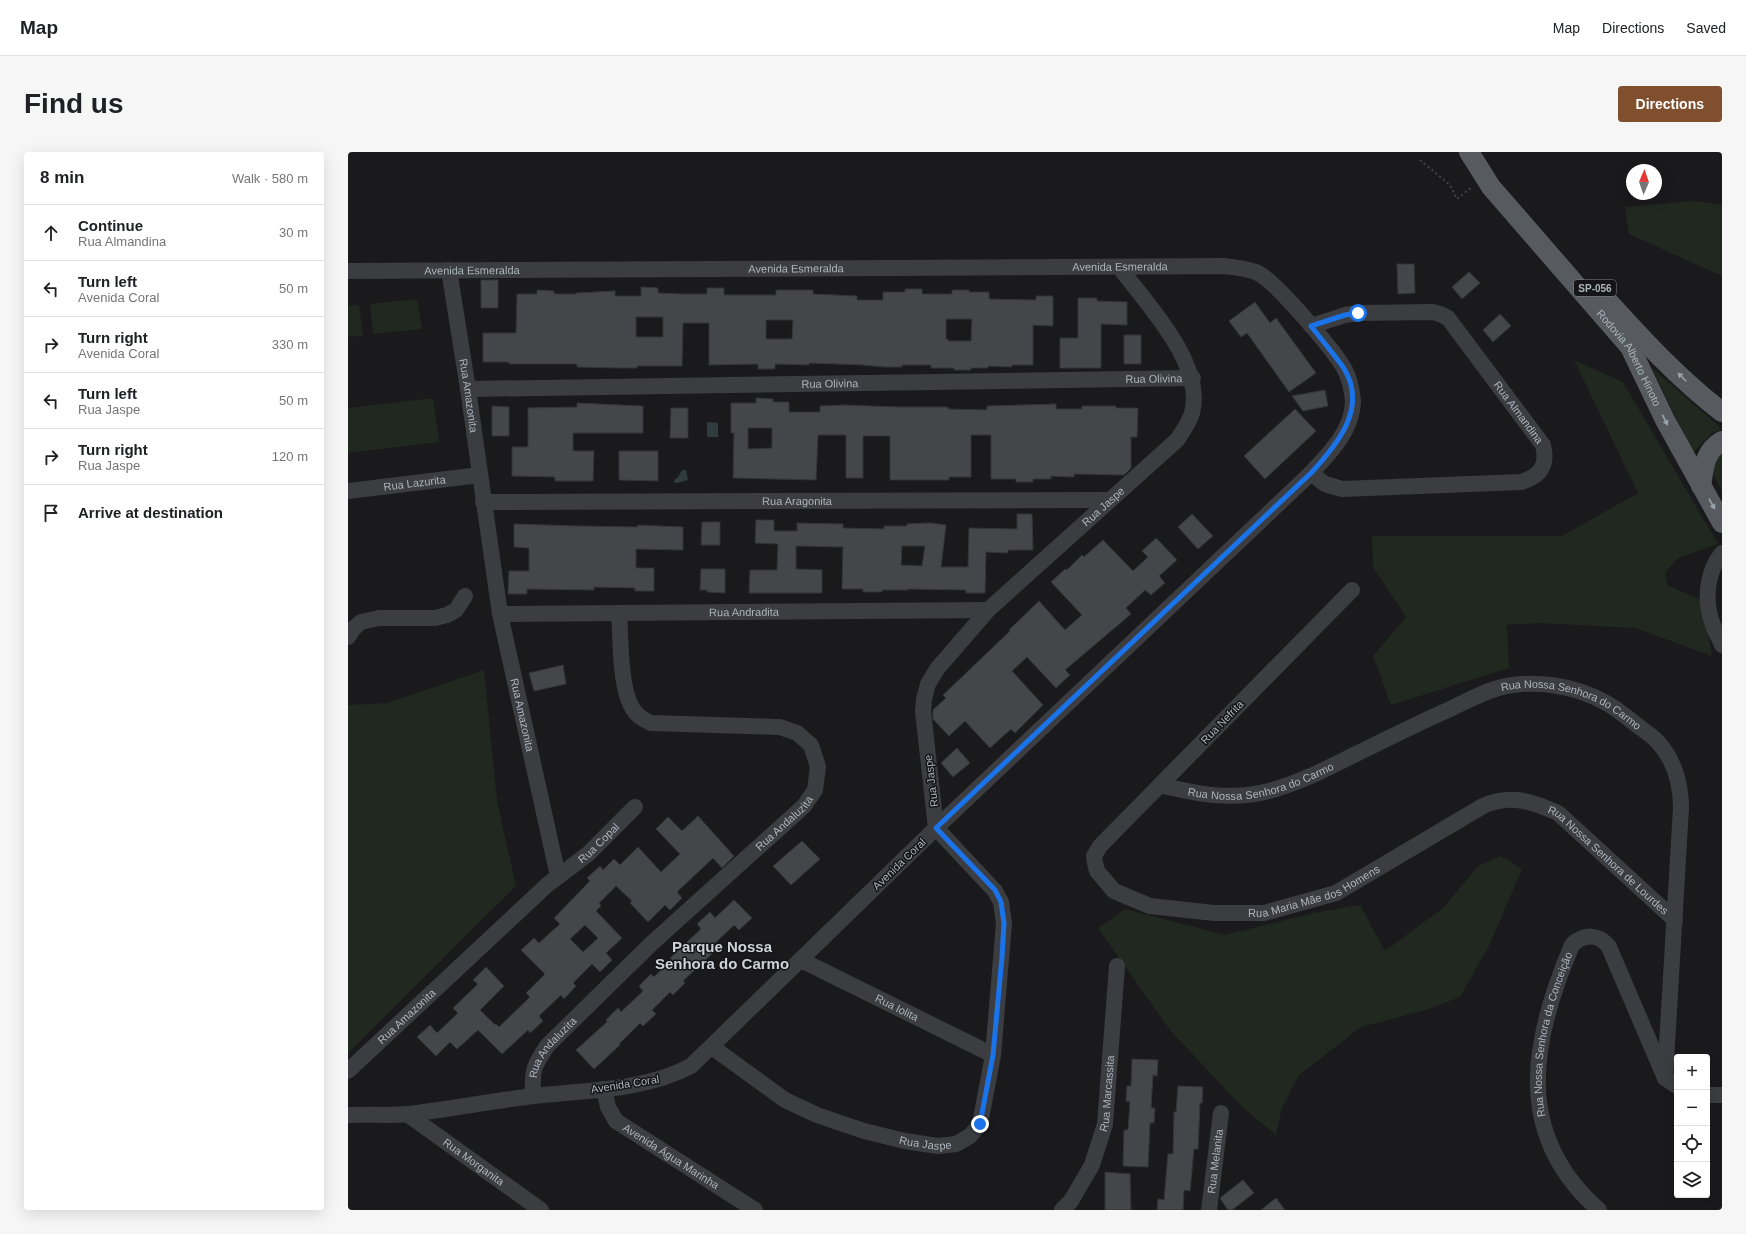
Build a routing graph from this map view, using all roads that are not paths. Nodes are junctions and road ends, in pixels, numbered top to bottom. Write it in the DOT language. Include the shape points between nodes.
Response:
graph roads {
  1 [pos="1469,152"];
  2 [pos="1482,152"];
  3 [pos="1119,267"];
  4 [pos="1244,268"];
  5 [pos="449,270"];
  6 [pos="348,271"];
  7 [pos="1311,326"];
  8 [pos="1193,378"];
  9 [pos="468,389"];
  10 [pos="1696,392"];
  11 [pos="1722,404"];
  12 [pos="1722,412"];
  13 [pos="1722,441"];
  14 [pos="1311,473"];
  15 [pos="480,475"];
  16 [pos="1702,486"];
  17 [pos="348,491"];
  18 [pos="1110,500"];
  19 [pos="483,502"];
  20 [pos="1722,523"];
  21 [pos="1722,553"];
  22 [pos="1717,569"];
  23 [pos="1352,590"];
  24 [pos="465,596"];
  25 [pos="988,610"];
  26 [pos="619,613"];
  27 [pos="500,614"];
  28 [pos="348,638"];
  29 [pos="1722,644"];
  30 [pos="1160,785"];
  31 [pos="1540,804"];
  32 [pos="636,807"];
  33 [pos="936,828"];
  34 [pos="1094,856"];
  35 [pos="558,876"];
  36 [pos="1675,920"];
  37 [pos="801,960"];
  38 [pos="1117,966"];
  39 [pos="712,1047"];
  40 [pos="993,1055"];
  41 [pos="348,1071"];
  42 [pos="1671,1082"];
  43 [pos="604,1089"];
  44 [pos="1710,1095"];
  45 [pos="1722,1095"];
  46 [pos="533,1096"];
  47 [pos="1221,1113"];
  48 [pos="407,1114"];
  49 [pos="348,1115"];
  50 [pos="541,1210"];
  51 [pos="755,1210"];
  52 [pos="1062,1210"];
  53 [pos="1209,1210"];
  54 [pos="1599,1210"];
  1 -- 16 [label="main road, Rodovia Alberto Hinoto / SP-056, one-way" via="1492,187 1630,347 1665,420"];
  10 -- 2 [label="main road, Rodovia Alberto Hinoto / SP-056, one-way" via="1639,335 1522,208"];
  3 -- 4 [label="street, Avenida Esmeralda"];
  3 -- 5 [label="street, Avenida Esmeralda"];
  3 -- 8 [label="street, Rua Jaspe" via="1166,328 1182,353"];
  4 -- 7 [label="street, Avenida Coral" via="1259,274 1272,284"];
  5 -- 6 [label="street, Avenida Esmeralda"];
  5 -- 9 [label="street, Rua Amazonita"];
  7 -- 14 [label="street, Avenida Coral" via="1344,368 1353,401 1341,438"];
  7 -- 14 [label="street, Rua Almandina" via="1358,313 1432,312 1448,318 1543,445 1546,456 1539,473 1521,482 1342,488 1325,484"];
  8 -- 9 [label="street, Rua Olivina"];
  8 -- 18 [label="street, Rua Jaspe" via="1192,412 1186,427 1177,440"];
  9 -- 15 [label="street, Rua Amazonita"];
  10 -- 11 [label="main road"];
  10 -- 12 [label="main road, Rodovia Alberto Hinoto / SP-056"];
  13 -- 16 [label="main road" via="1714,446 1706,457"];
  14 -- 33 [label="street, Avenida Coral"];
  15 -- 17 [label="street, Rua Lazurita"];
  15 -- 19 [label="street, Rua Amazonita"];
  16 -- 20 [label="main road, Rodovia Alberto Hinoto / SP-056, one-way"];
  18 -- 19 [label="street, Rua Aragonita"];
  18 -- 25 [label="street, Rua Jaspe"];
  19 -- 27 [label="street, Rua Amazonita"];
  21 -- 22 [label="street" via="1716,561"];
  22 -- 29 [label="street" via="1708,592 1709,610 1714,629"];
  23 -- 30 [label="street, Rua Nefrita"];
  24 -- 28 [label="street" via="456,610 447,615 435,618 379,618 361,622"];
  25 -- 26 [label="street, Rua Andradita"];
  25 -- 33 [label="street, Rua Jaspe" via="937,669 928,684 924,699 923,711"];
  26 -- 27 [label="street, Rua Andradita"];
  26 -- 46 [label="street, Rua Andaluzita" via="624,686 628,700 642,719 651,723 780,727 797,733 811,745 818,767 815,790 804,806 651,944 547,1046 532,1073"];
  27 -- 35 [label="street, Rua Amazonita"];
  30 -- 34 [label="street, Rua Nefrita" via="1100,846"];
  30 -- 36 [label="street, Rua Nossa Senhora do Carmo" via="1201,795 1235,796 1268,791 1308,778 1495,689 1517,685 1546,685 1579,692 1609,704 1656,740 1675,769 1681,808"];
  31 -- 34 [label="street, Rua Maria Mãe dos Homens" via="1520,799 1491,802 1336,893 1264,914 1214,913 1150,906 1114,891 1098,871"];
  31 -- 36 [label="street, Rua Nossa Senhora de Lourdes" via="1558,813"];
  32 -- 35 [label="street, Rua Copal" via="588,854"];
  33 -- 37 [label="street, Avenida Coral"];
  33 -- 40 [label="street, Rua Jaspe" via="995,890 1001,902 1004,923"];
  35 -- 41 [label="street, Rua Amazonita"];
  36 -- 42 [label="street, Rua Nossa Senhora do Carmo"];
  37 -- 39 [label="street, Avenida Coral"];
  37 -- 40 [label="street, Rua Iolita"];
  38 -- 52 [label="street, Rua Marcassita" via="1105,1124 1092,1165 1071,1201"];
  39 -- 40 [label="street, Rua Jaspe" via="785,1100 817,1115 864,1131 938,1146 956,1144 970,1136 980,1124"];
  39 -- 43 [label="street, Avenida Coral" via="690,1066 673,1075 654,1081"];
  42 -- 54 [label="street, Rua Nossa Senhora da Conceição" via="1609,947 1602,940 1591,936 1576,941 1558,980 1546,1023 1538,1067 1538,1099 1545,1131 1558,1161 1576,1188"];
  43 -- 46 [label="street, Avenida Coral"];
  43 -- 51 [label="street, Avenida Água Marinha" via="608,1107 616,1121"];
  44 -- 45 [label="street"];
  46 -- 48 [label="street, Avenida Coral"];
  47 -- 53 [label="street, Rua Melanita"];
  48 -- 49 [label="street, Avenida Coral"];
  48 -- 50 [label="street, Rua Morganita"];
}
